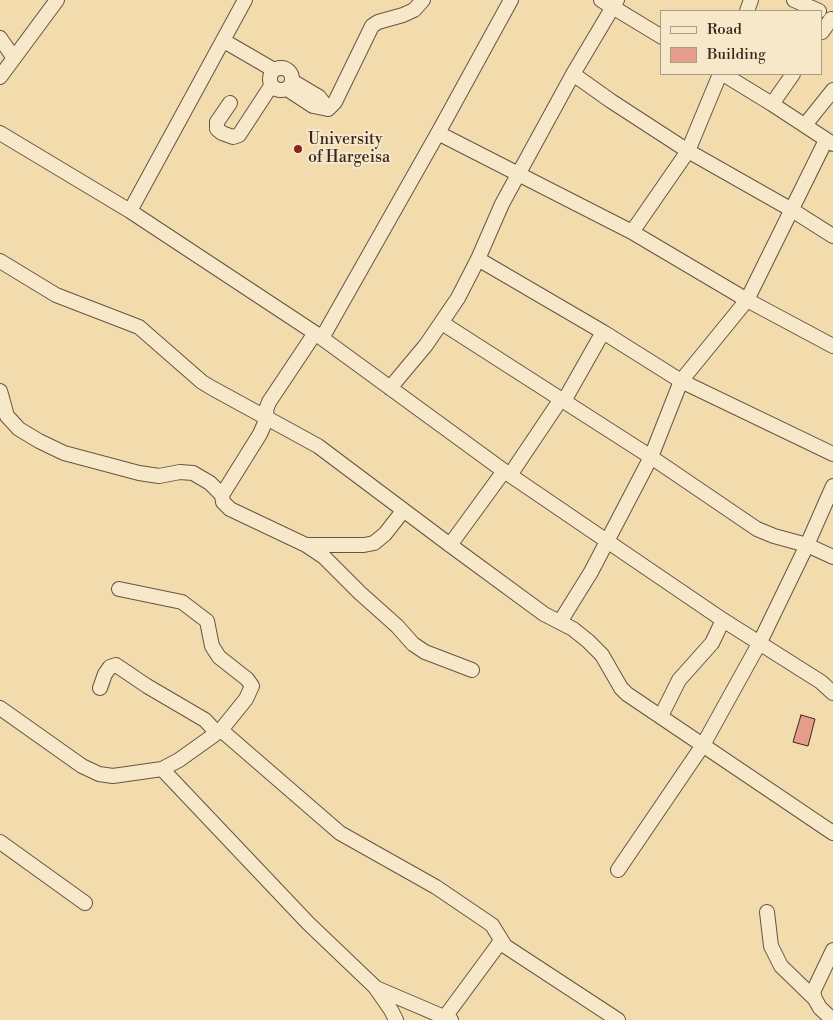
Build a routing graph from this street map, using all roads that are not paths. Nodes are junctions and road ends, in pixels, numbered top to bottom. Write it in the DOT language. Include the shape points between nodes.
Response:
graph roads {
  1 [pos="57,0"];
  2 [pos="245,0"];
  3 [pos="423,0"];
  4 [pos="511,0"];
  5 [pos="601,0"];
  6 [pos="794,0"];
  7 [pos="615,4"];
  8 [pos="814,10"];
  9 [pos="660,36"];
  10 [pos="0,38"];
  11 [pos="222,44"];
  12 [pos="14,58"];
  13 [pos="573,74"];
  14 [pos="721,75"];
  15 [pos="723,75"];
  16 [pos="792,75"];
  17 [pos="0,78"];
  18 [pos="271,78"];
  19 [pos="290,85"];
  20 [pos="833,90"];
  21 [pos="230,103"];
  22 [pos="772,104"];
  23 [pos="805,125"];
  24 [pos="0,133"];
  25 [pos="438,133"];
  26 [pos="829,142"];
  27 [pos="688,151"];
  28 [pos="519,174"];
  29 [pos="792,210"];
  30 [pos="130,211"];
  31 [pos="632,232"];
  32 [pos="833,236"];
  33 [pos="478,259"];
  34 [pos="0,262"];
  35 [pos="747,300"];
  36 [pos="442,323"];
  37 [pos="603,332"];
  38 [pos="319,336"];
  39 [pos="833,346"];
  40 [pos="682,381"];
  41 [pos="390,388"];
  42 [pos="0,391"];
  43 [pos="563,400"];
  44 [pos="267,418"];
  45 [pos="833,454"];
  46 [pos="651,457"];
  47 [pos="507,473"];
  48 [pos="833,486"];
  49 [pos="222,494"];
  50 [pos="403,511"];
  51 [pos="608,542"];
  52 [pos="306,545"];
  53 [pos="807,545"];
  54 [pos="450,546"];
  55 [pos="833,557"];
  56 [pos="119,589"];
  57 [pos="723,620"];
  58 [pos="560,622"];
  59 [pos="760,642"];
  60 [pos="472,670"];
  61 [pos="100,688"];
  62 [pos="833,693"];
  63 [pos="0,708"];
  64 [pos="661,716"];
  65 [pos="219,731"];
  66 [pos="703,745"];
  67 [pos="162,769"];
  68 [pos="833,834"];
  69 [pos="0,842"];
  70 [pos="618,870"];
  71 [pos="85,903"];
  72 [pos="767,912"];
  73 [pos="501,941"];
  74 [pos="833,950"];
  75 [pos="375,988"];
  76 [pos="814,999"];
  77 [pos="448,1019"];
  78 [pos="396,1020"];
  79 [pos="618,1020"];
  80 [pos="833,1020"];
  1 -- 12 [label="street"];
  2 -- 11 [label="street"];
  3 -- 19 [label="street" via="414,10 372,26 335,102 328,109 319,97"];
  4 -- 25 [label="street"];
  5 -- 7 [label="street"];
  6 -- 8 [label="street"];
  7 -- 9 [label="street"];
  7 -- 13 [label="street"];
  10 -- 12 [label="street"];
  11 -- 18 [label="street"];
  11 -- 30 [label="street"];
  12 -- 17 [label="street"];
  13 -- 27 [label="street"];
  13 -- 28 [label="street"];
  14 -- 27 [label="street"];
  15 -- 22 [label="street"];
  16 -- 22 [label="street"];
  18 -- 19 [label="street" via="279,91"];
  18 -- 19 [label="street" via="278,68 287,69 292,76"];
  18 -- 21 [label="street" via="239,135 233,137 217,129 217,122"];
  20 -- 23 [label="street"];
  22 -- 23 [label="street"];
  23 -- 26 [label="street"];
  24 -- 30 [label="street"];
  25 -- 28 [label="street"];
  25 -- 38 [label="street"];
  26 -- 29 [label="street"];
  27 -- 29 [label="street"];
  27 -- 31 [label="street"];
  28 -- 31 [label="street"];
  28 -- 33 [label="street"];
  29 -- 32 [label="street"];
  29 -- 35 [label="street"];
  30 -- 38 [label="street"];
  31 -- 35 [label="street"];
  33 -- 36 [label="street"];
  33 -- 37 [label="street"];
  34 -- 44 [label="street" via="56,295 139,327 202,382"];
  35 -- 39 [label="street"];
  35 -- 40 [label="street"];
  36 -- 41 [label="street"];
  36 -- 43 [label="street"];
  37 -- 40 [label="street"];
  37 -- 43 [label="street"];
  38 -- 41 [label="street"];
  38 -- 44 [label="street" via="269,402"];
  40 -- 45 [label="street"];
  40 -- 46 [label="street"];
  41 -- 47 [label="street"];
  42 -- 49 [label="street" via="7,416 19,429 64,453 139,473 159,476 192,473"];
  43 -- 46 [label="street"];
  43 -- 47 [label="street"];
  44 -- 49 [label="street"];
  44 -- 50 [label="street" via="318,446"];
  46 -- 51 [label="street"];
  46 -- 53 [label="street" via="757,529"];
  47 -- 51 [label="street"];
  47 -- 54 [label="street"];
  48 -- 53 [label="street"];
  49 -- 52 [label="street" via="230,509"];
  50 -- 52 [label="street" via="374,543"];
  50 -- 54 [label="street"];
  51 -- 57 [label="street"];
  51 -- 58 [label="street"];
  52 -- 60 [label="street" via="324,557 413,644"];
  53 -- 55 [label="street"];
  53 -- 59 [label="street"];
  54 -- 58 [label="street" via="544,614"];
  56 -- 65 [label="street" via="182,602 207,621 212,646 219,657 252,686 246,699"];
  57 -- 59 [label="street"];
  57 -- 64 [label="street" via="712,644 680,680"];
  58 -- 64 [label="street" via="573,629 602,655 621,688"];
  59 -- 62 [label="street"];
  59 -- 66 [label="street"];
  61 -- 65 [label="street" via="104,674 116,665"];
  63 -- 67 [label="street" via="82,766 99,774 113,776"];
  64 -- 66 [label="street"];
  65 -- 67 [label="street"];
  65 -- 73 [label="street" via="340,833 436,887 492,925"];
  66 -- 68 [label="street"];
  66 -- 70 [label="street"];
  67 -- 75 [label="street" via="308,923"];
  69 -- 71 [label="street"];
  72 -- 76 [label="street" via="771,946 781,966"];
  73 -- 77 [label="street"];
  73 -- 79 [label="street"];
  74 -- 76 [label="street" via="813,992"];
  75 -- 77 [label="street"];
  75 -- 78 [label="street"];
  76 -- 80 [label="street"];
}
